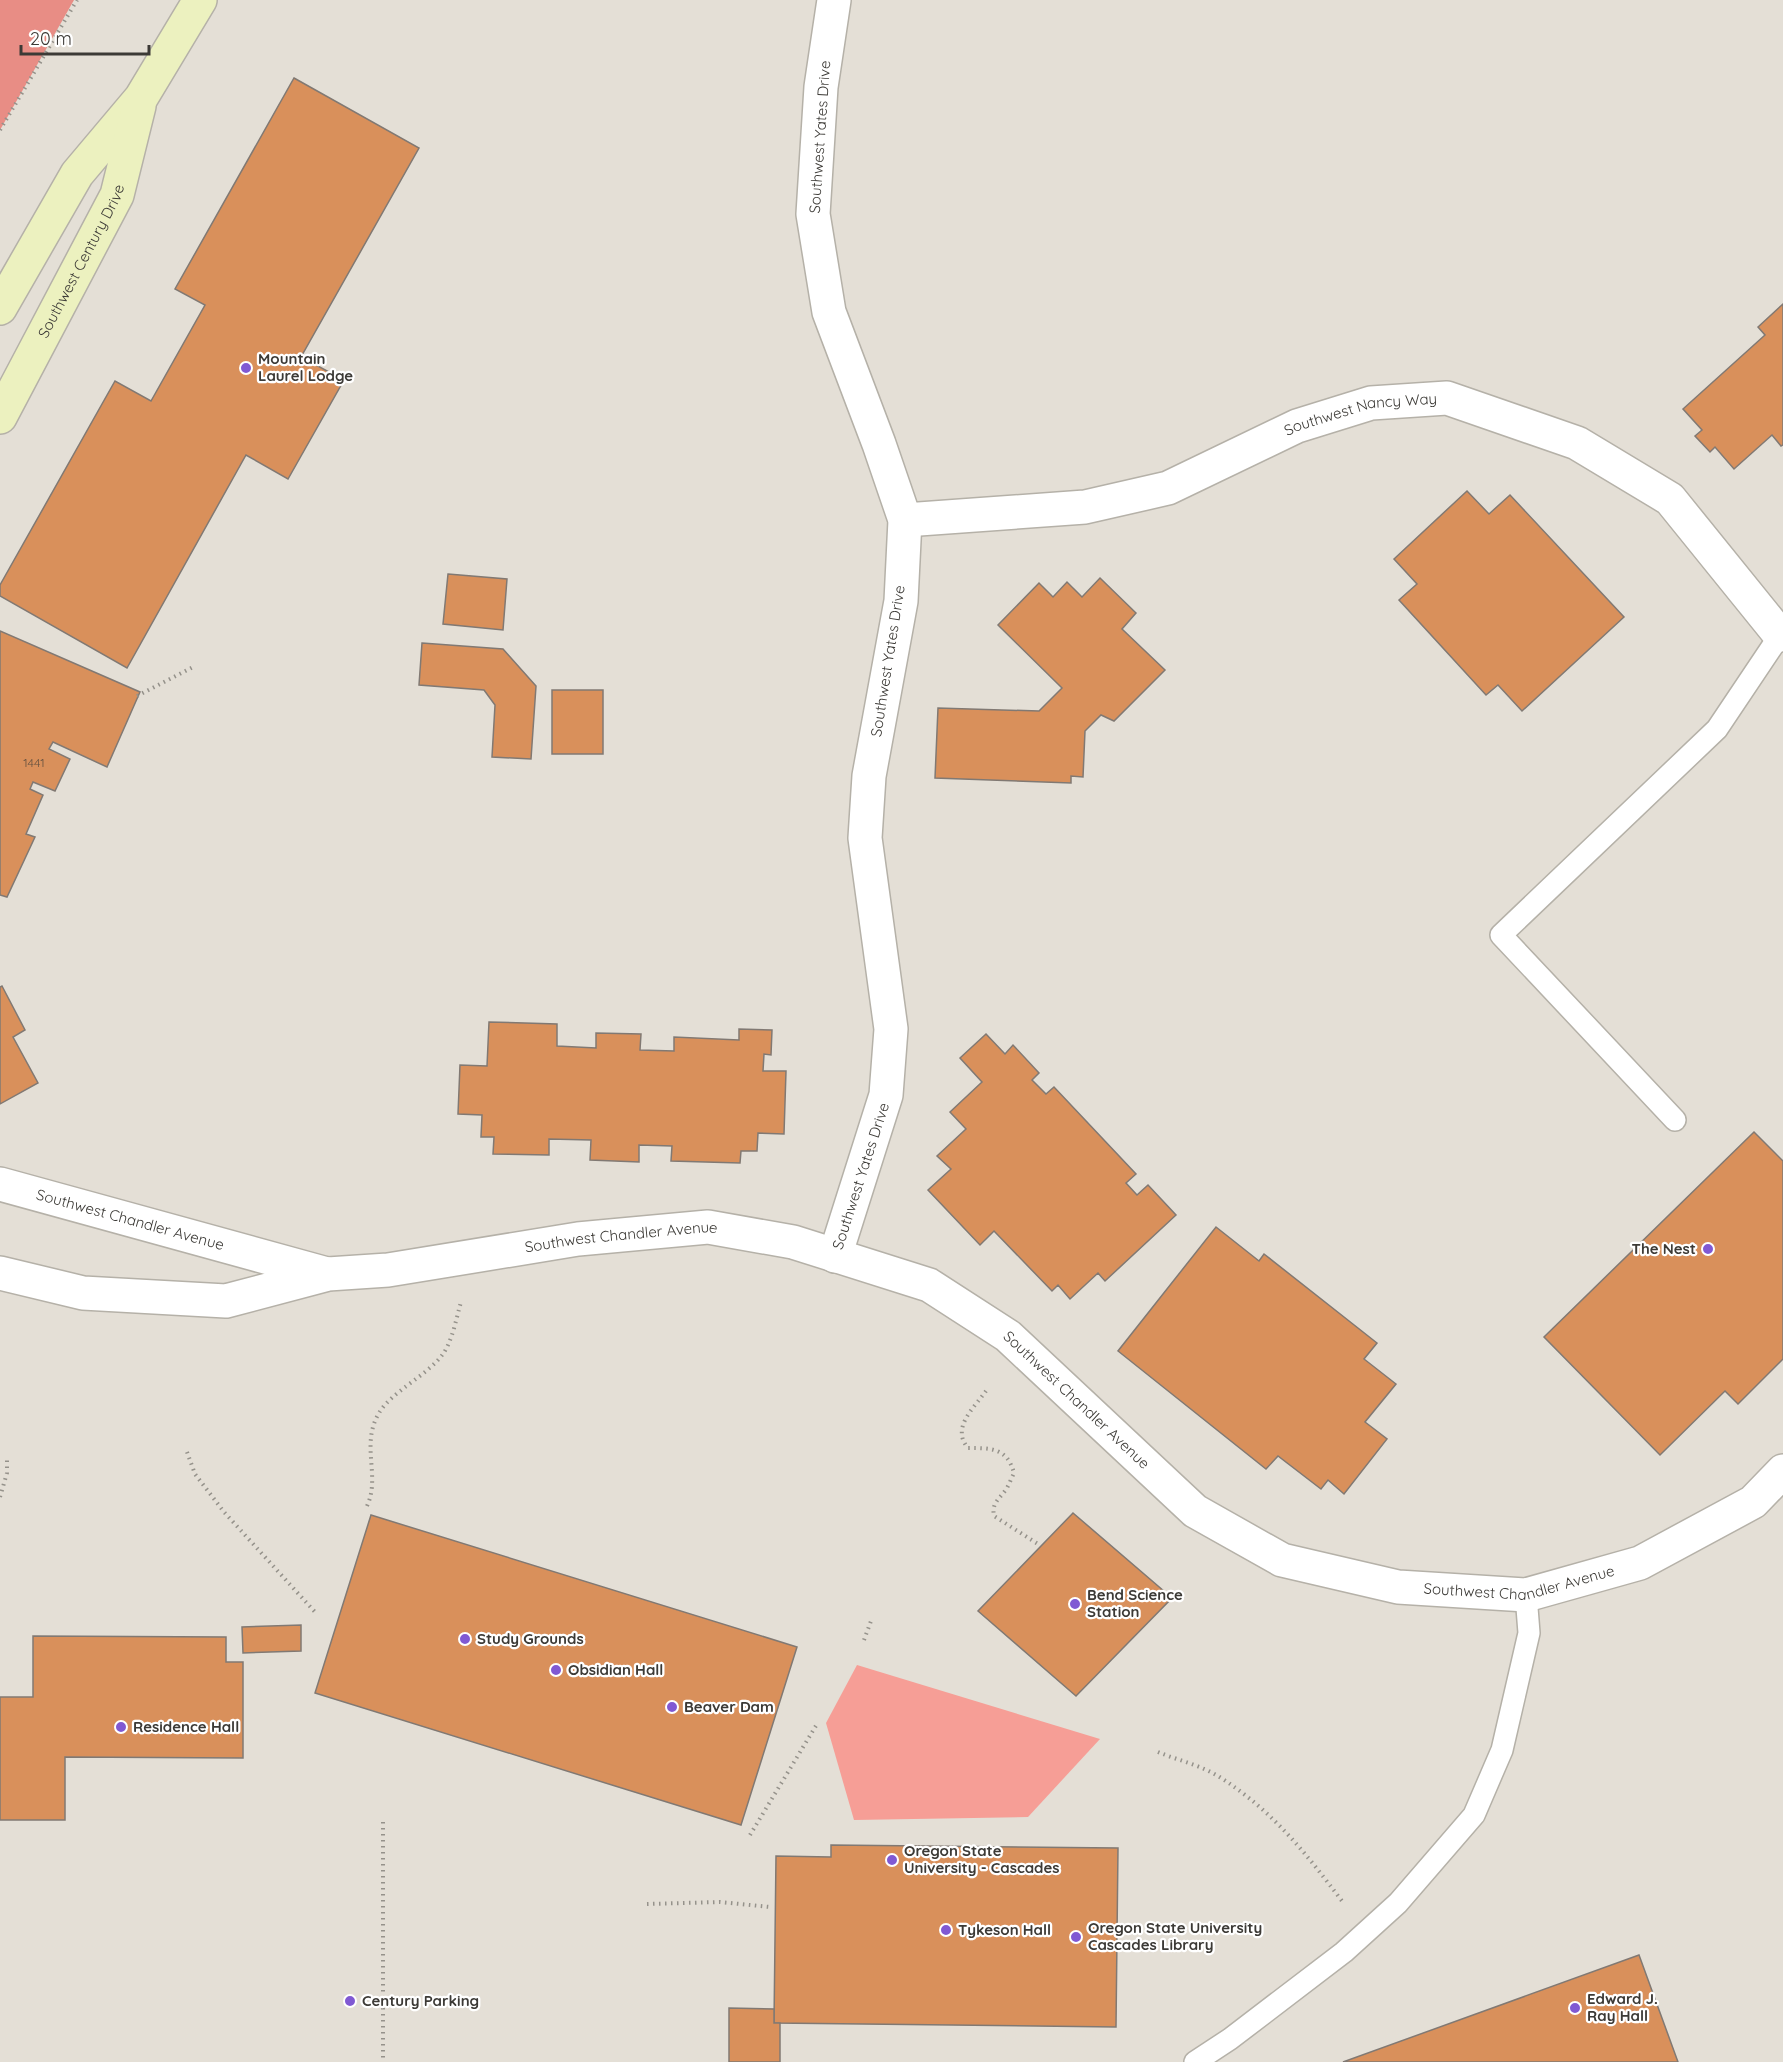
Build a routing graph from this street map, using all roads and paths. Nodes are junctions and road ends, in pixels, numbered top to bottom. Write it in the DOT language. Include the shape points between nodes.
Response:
graph roads {
  1 [pos="77,0"];
  2 [pos="200,0"];
  3 [pos="834,0"];
  4 [pos="141,98"];
  5 [pos="0,130"];
  6 [pos="0,308"];
  7 [pos="0,417"];
  8 [pos="904,520"];
  9 [pos="1780,635"];
  10 [pos="193,667"];
  11 [pos="137,696"];
  12 [pos="1675,1120"];
  13 [pos="0,1184"];
  14 [pos="835,1256"];
  15 [pos="0,1273"];
  16 [pos="328,1274"];
  17 [pos="461,1302"];
  18 [pos="986,1391"];
  19 [pos="187,1452"];
  20 [pos="7,1459"];
  21 [pos="1783,1471"];
  22 [pos="0,1497"];
  23 [pos="367,1506"];
  24 [pos="1038,1544"];
  25 [pos="1526,1594"];
  26 [pos="315,1612"];
  27 [pos="871,1621"];
  28 [pos="864,1640"];
  29 [pos="817,1724"];
  30 [pos="1158,1752"];
  31 [pos="383,1822"];
  32 [pos="750,1835"];
  33 [pos="1342,1901"];
  34 [pos="647,1904"];
  35 [pos="770,1906"];
  36 [pos="383,2062"];
  37 [pos="1195,2062"];
  1 -- 5 [label="path"];
  2 -- 4 [label="main road, Southwest Century Drive"];
  3 -- 8 [label="street, Southwest Yates Drive" via="821,87 813,214 829,312"];
  4 -- 6 [label="main road, Southwest Century Drive" via="77,174"];
  4 -- 7 [label="main road, Southwest Century Drive" via="117,195"];
  8 -- 9 [label="street, Southwest Nancy Way" via="1108,502 1168,488 1297,426 1360,406 1447,398 1576,443 1670,499"];
  8 -- 14 [label="street, Southwest Yates Drive" via="901,601 869,776 865,838 891,1029 886,1095"];
  9 -- 12 [label="lane" via="1717,729 1501,935"];
  10 -- 11 [label="path"];
  13 -- 16 [label="street, Southwest Chandler Avenue"];
  14 -- 16 [label="street, Southwest Chandler Avenue" via="793,1242 708,1227 578,1239 388,1270"];
  14 -- 25 [label="street, Southwest Chandler Avenue" via="929,1285 1008,1336 1195,1511 1282,1560 1398,1587"];
  15 -- 16 [label="street, Southwest Chandler Avenue" via="82,1293 226,1301"];
  17 -- 23 [label="path" via="444,1353 379,1411 370,1431 372,1485"];
  18 -- 24 [label="path" via="966,1417 960,1436 968,1448 993,1450 1004,1454 1011,1463 1014,1473 995,1501 994,1516"];
  19 -- 26 [label="path" via="195,1474 224,1512"];
  20 -- 22 [label="path"];
  21 -- 25 [label="street, Southwest Chandler Avenue" via="1753,1502 1640,1563"];
  25 -- 37 [label="lane" via="1530,1633 1502,1750 1474,1815 1398,1903 1344,1952"];
  27 -- 28 [label="path"];
  29 -- 32 [label="path"];
  30 -- 33 [label="path" via="1216,1776 1274,1819"];
  31 -- 36 [label="path"];
  34 -- 35 [label="path" via="720,1902"];
}
